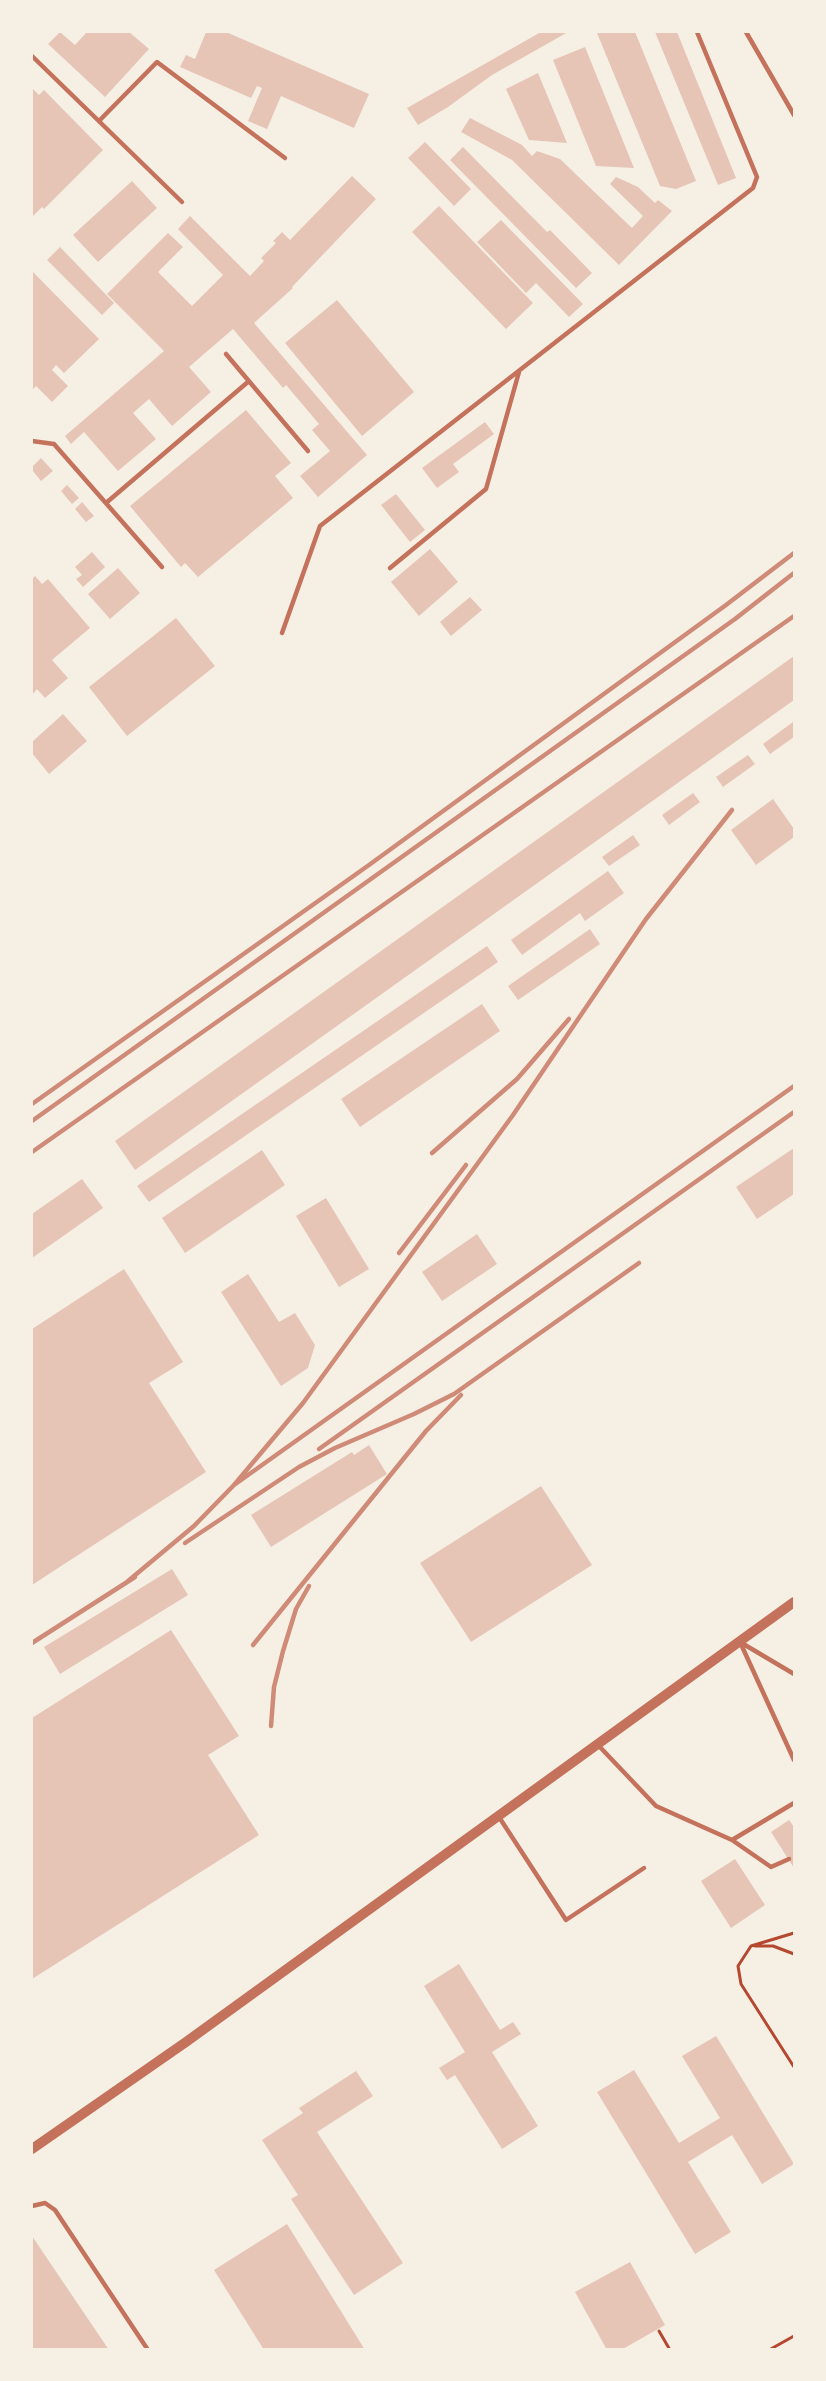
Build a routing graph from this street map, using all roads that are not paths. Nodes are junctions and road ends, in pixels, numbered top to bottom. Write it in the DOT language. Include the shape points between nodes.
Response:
graph roads {
  1 [pos="697,32"];
  2 [pos="746,32"];
  3 [pos="32,56"];
  4 [pos="795,116"];
  5 [pos="99,121"];
  6 [pos="285,158"];
  7 [pos="182,202"];
  8 [pos="226,354"];
  9 [pos="519,372"];
  10 [pos="249,381"];
  11 [pos="32,441"];
  12 [pos="308,451"];
  13 [pos="106,503"];
  14 [pos="162,567"];
  15 [pos="390,568"];
  16 [pos="282,633"];
  17 [pos="795,1602"];
  18 [pos="740,1642"];
  19 [pos="795,1674"];
  20 [pos="598,1745"];
  21 [pos="795,1760"];
  22 [pos="795,1803"];
  23 [pos="499,1817"];
  24 [pos="732,1840"];
  25 [pos="789,1859"];
  26 [pos="644,1868"];
  27 [pos="32,2149"];
  28 [pos="32,2206"];
  29 [pos="148,2349"];
  1 -- 9 [label="lane" via="757,177 753,188"];
  2 -- 4 [label="lane"];
  3 -- 5 [label="lane"];
  5 -- 6 [label="lane" via="157,62"];
  5 -- 7 [label="lane"];
  8 -- 10 [label="lane"];
  9 -- 15 [label="lane" via="486,489"];
  9 -- 16 [label="lane" via="320,526"];
  10 -- 12 [label="lane"];
  10 -- 13 [label="lane"];
  11 -- 13 [label="lane" via="54,444"];
  13 -- 14 [label="lane"];
  17 -- 18 [label="street"];
  18 -- 19 [label="lane"];
  18 -- 20 [label="street"];
  18 -- 21 [label="lane"];
  20 -- 23 [label="street"];
  20 -- 24 [label="lane" via="656,1806"];
  22 -- 24 [label="lane"];
  23 -- 26 [label="lane" via="566,1920"];
  23 -- 27 [label="street"];
  24 -- 25 [label="lane" via="771,1867"];
  28 -- 29 [label="lane" via="45,2203 56,2210"];
}
